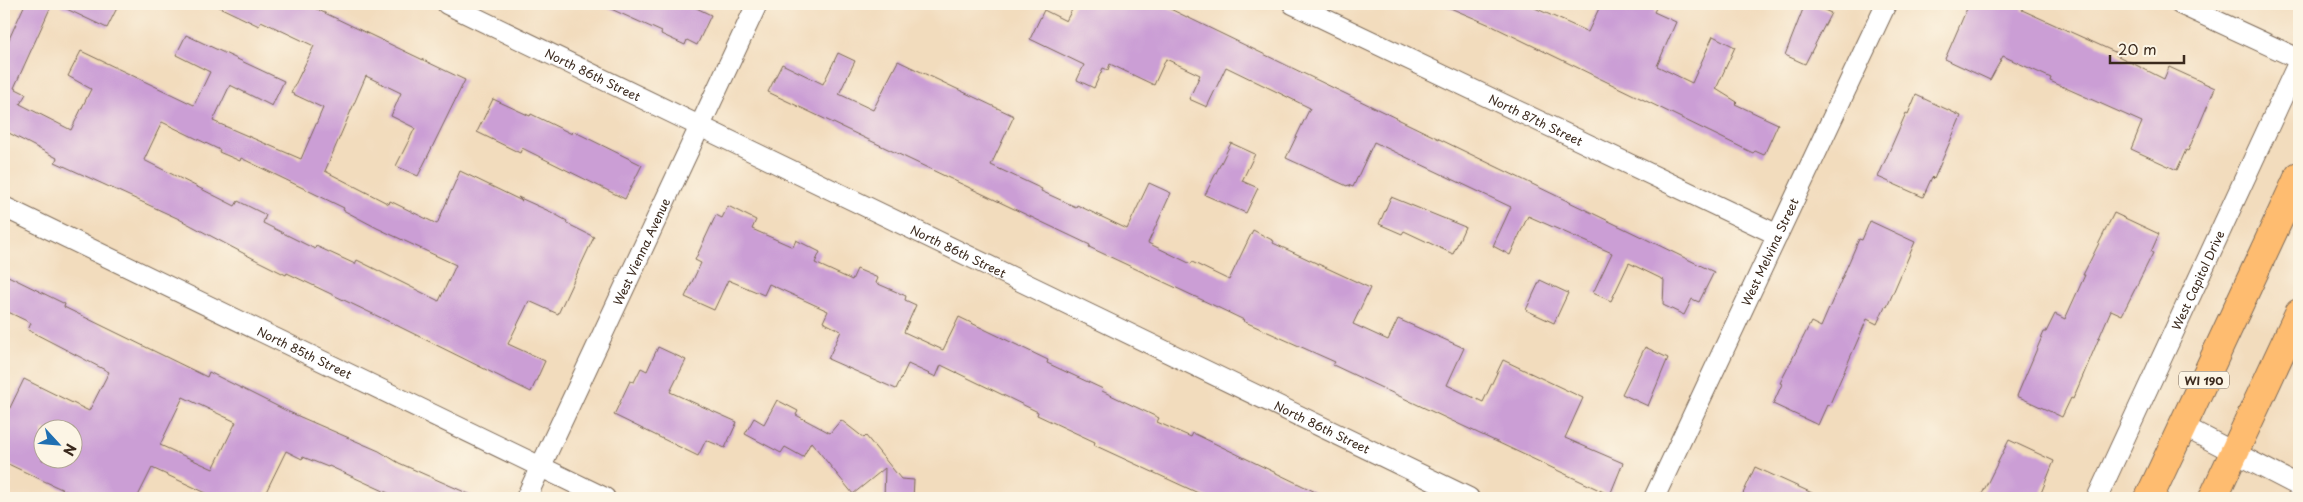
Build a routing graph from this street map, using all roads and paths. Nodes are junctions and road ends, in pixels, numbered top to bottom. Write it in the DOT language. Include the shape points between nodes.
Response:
graph roads {
  1 [pos="447,4"];
  2 [pos="757,4"];
  3 [pos="1293,4"];
  4 [pos="1886,4"];
  5 [pos="2180,4"];
  6 [pos="2299,60"];
  7 [pos="699,126"];
  8 [pos="2299,176"];
  9 [pos="4,207"];
  10 [pos="1778,235"];
  11 [pos="2299,313"];
  12 [pos="2183,426"];
  13 [pos="2234,452"];
  14 [pos="540,468"];
  15 [pos="2299,486"];
  16 [pos="526,498"];
  17 [pos="605,498"];
  18 [pos="1469,498"];
  19 [pos="1654,498"];
  20 [pos="2097,498"];
  21 [pos="2149,498"];
  22 [pos="2213,498"];
  1 -- 7 [label="street, North 86th Street"];
  2 -- 7 [label="street, West Vienna Avenue"];
  3 -- 10 [label="street, North 87th Street"];
  4 -- 10 [label="street, West Melvina Street"];
  5 -- 6 [label="street"];
  6 -- 20 [label="street, West Capitol Drive"];
  7 -- 14 [label="street, West Vienna Avenue"];
  7 -- 18 [label="street, North 86th Street"];
  8 -- 12 [label="main road, WI 190"];
  9 -- 14 [label="street, North 85th Street"];
  10 -- 19 [label="street, West Melvina Street"];
  11 -- 13 [label="main road"];
  12 -- 13 [label="street"];
  12 -- 21 [label="main road, WI 190"];
  13 -- 15 [label="street"];
  13 -- 22 [label="main road"];
  14 -- 16 [label="street, West Vienna Avenue"];
  14 -- 17 [label="street, North 85th Street"];
}
